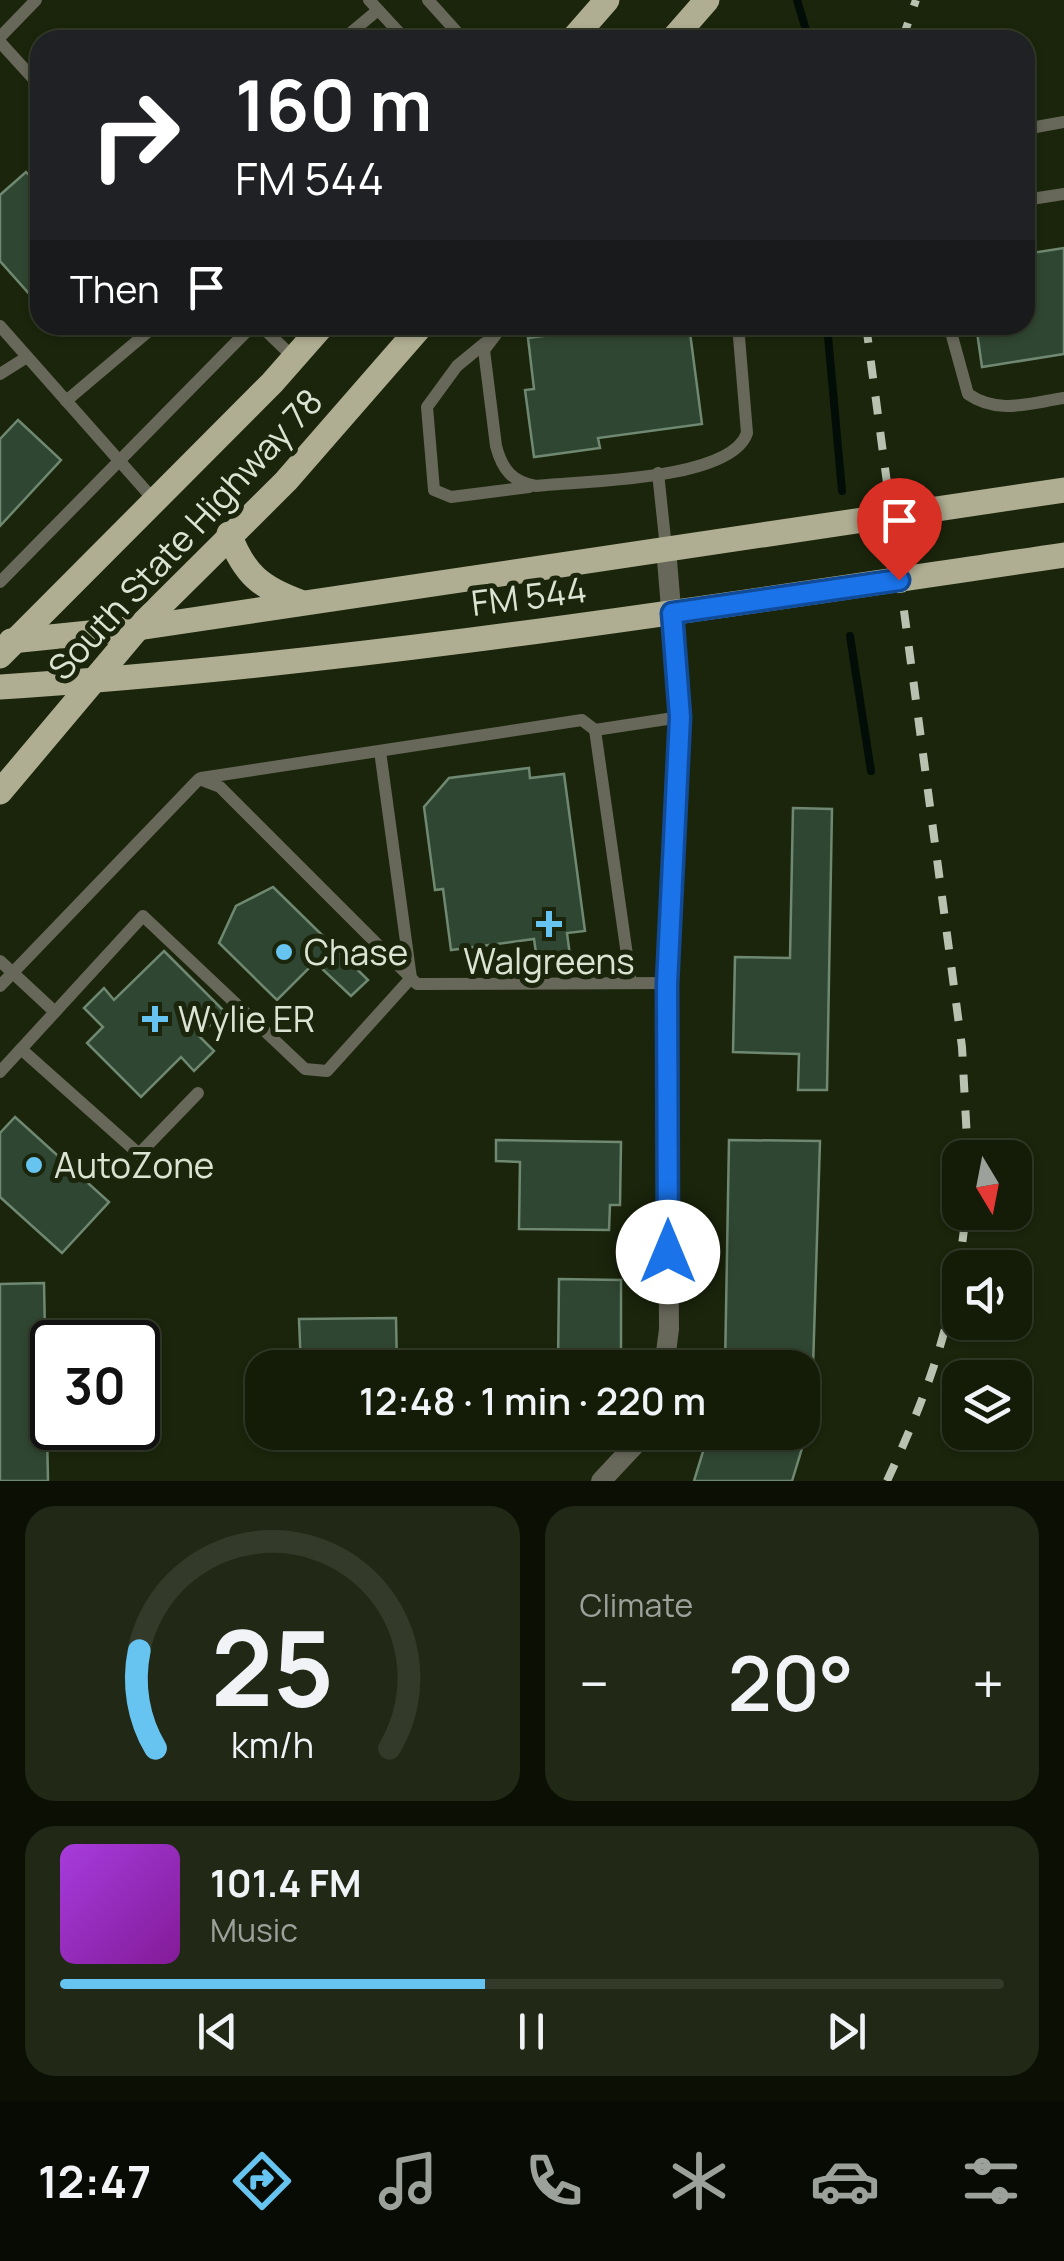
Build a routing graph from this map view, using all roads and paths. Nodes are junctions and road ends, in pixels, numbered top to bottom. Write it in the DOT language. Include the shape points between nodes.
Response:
graph roads {
  1 [pos="36,0"];
  2 [pos="428,0"];
  3 [pos="607,0"];
  4 [pos="707,0"];
  5 [pos="373,5"];
  6 [pos="351,30"];
  7 [pos="397,30"];
  8 [pos="455,30"];
  9 [pos="581,30"];
  10 [pos="681,30"];
  11 [pos="0,40"];
  12 [pos="30,74"];
  13 [pos="1064,122"];
  14 [pos="1035,127"];
  15 [pos="1064,194"];
  16 [pos="1035,198"];
  17 [pos="0,326"];
  18 [pos="144,335"];
  19 [pos="247,335"];
  20 [pos="268,335"];
  21 [pos="314,335"];
  22 [pos="413,335"];
  23 [pos="493,335"];
  24 [pos="739,335"];
  25 [pos="952,335"];
  26 [pos="489,340"];
  27 [pos="27,357"];
  28 [pos="294,358"];
  29 [pos="0,374"];
  30 [pos="1064,398"];
  31 [pos="66,401"];
  32 [pos="118,462"];
  33 [pos="658,472"];
  34 [pos="536,486"];
  35 [pos="1064,490"];
  36 [pos="154,500"];
  37 [pos="229,534"];
  38 [pos="666,548"];
  39 [pos="1064,555"];
  40 [pos="0,582"];
  41 [pos="304,603"];
  42 [pos="672,613"];
  43 [pos="138,628"];
  44 [pos="6,648"];
  45 [pos="94,681"];
  46 [pos="0,688"];
  47 [pos="680,717"];
  48 [pos="595,730"];
  49 [pos="380,751"];
  50 [pos="198,778"];
  51 [pos="0,792"];
  52 [pos="0,961"];
  53 [pos="12,973"];
  54 [pos="411,978"];
  55 [pos="630,983"];
  56 [pos="667,984"];
  57 [pos="0,986"];
  58 [pos="55,1012"];
  59 [pos="21,1049"];
  60 [pos="0,1072"];
  61 [pos="198,1093"];
  62 [pos="666,1350"];
  63 [pos="630,1450"];
  64 [pos="601,1481"];
  1 -- 11 [label="lane"];
  2 -- 8 [label="lane"];
  3 -- 9 [label="main road"];
  4 -- 10 [label="main road"];
  5 -- 6 [label="lane"];
  5 -- 7 [label="lane"];
  11 -- 12 [label="lane"];
  13 -- 14 [label="lane"];
  15 -- 16 [label="lane"];
  17 -- 27 [label="lane"];
  18 -- 31 [label="lane"];
  19 -- 32 [label="lane"];
  20 -- 28 [label="lane"];
  21 -- 28 [label="main road, South State Highway 78"];
  22 -- 37 [label="main road, South State Highway 78" via="286,480"];
  23 -- 26 [label="lane"];
  24 -- 33 [label="lane" via="744,441 704,466"];
  25 -- 30 [label="lane" via="968,394 984,405"];
  26 -- 34 [label="lane" via="485,362 500,460 513,479"];
  26 -- 34 [label="lane" via="426,407 434,490 451,497"];
  27 -- 29 [label="lane"];
  27 -- 31 [label="lane"];
  28 -- 36 [label="main road, South State Highway 78"];
  31 -- 32 [label="lane"];
  32 -- 36 [label="lane"];
  32 -- 40 [label="lane"];
  33 -- 34 [label="lane"];
  33 -- 38 [label="lane"];
  35 -- 38 [label="main road, FM 544 / FM 544"];
  36 -- 44 [label="main road, South State Highway 78"];
  37 -- 41 [label="main road" via="240,563 258,584"];
  37 -- 43 [label="main road, South State Highway 78"];
  38 -- 41 [label="main road, FM 544 / FM 544"];
  38 -- 42 [label="street"];
  39 -- 42 [label="main road, FM 544 / FM 544"];
  41 -- 43 [label="main road, FM 544 / FM 544"];
  42 -- 45 [label="main road, FM 544 / FM 544"];
  42 -- 47 [label="street"];
  43 -- 44 [label="main road, FM 544 / FM 544"];
  43 -- 45 [label="main road, South State Highway 78"];
  45 -- 46 [label="main road, FM 544 / FM 544"];
  45 -- 51 [label="main road, South State Highway 78"];
  47 -- 48 [label="lane"];
  47 -- 56 [label="street"];
  48 -- 49 [label="lane" via="582,720"];
  48 -- 55 [label="lane"];
  49 -- 50 [label="lane"];
  49 -- 54 [label="lane"];
  50 -- 53 [label="lane"];
  50 -- 54 [label="lane" via="220,787"];
  52 -- 53 [label="lane"];
  53 -- 57 [label="lane"];
  53 -- 58 [label="lane"];
  54 -- 55 [label="lane" via="417,984"];
  54 -- 58 [label="lane" via="327,1072 305,1069 143,916"];
  55 -- 56 [label="lane"];
  56 -- 62 [label="street"];
  58 -- 59 [label="lane"];
  59 -- 60 [label="lane"];
  59 -- 61 [label="lane" via="140,1154"];
  63 -- 64 [label="street"];
}
